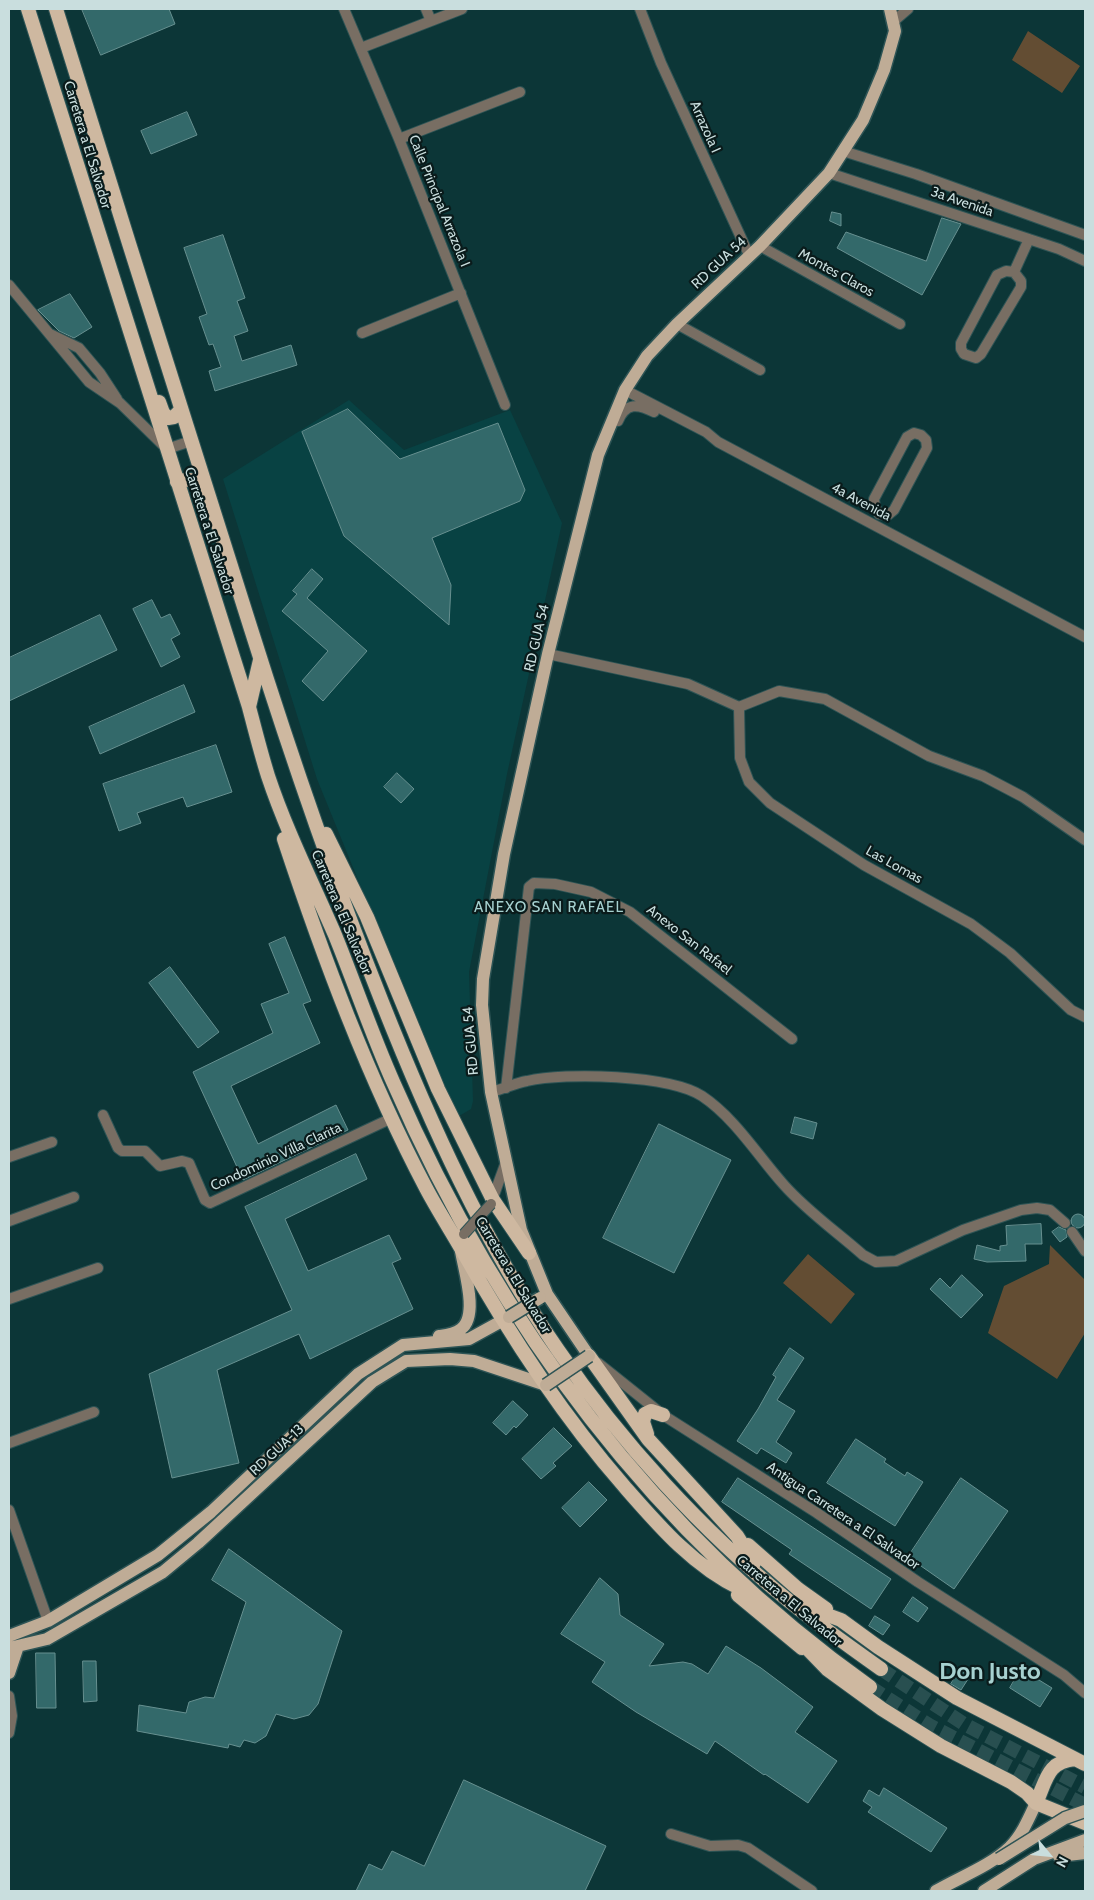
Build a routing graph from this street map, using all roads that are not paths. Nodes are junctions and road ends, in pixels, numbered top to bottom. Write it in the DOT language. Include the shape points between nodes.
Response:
graph roads {
  1 [pos="28,9"];
  2 [pos="56,9"];
  3 [pos="344,9"];
  4 [pos="426,9"];
  5 [pos="462,9"];
  6 [pos="640,9"];
  7 [pos="908,9"];
  8 [pos="892,15"];
  9 [pos="431,21"];
  10 [pos="361,48"];
  11 [pos="520,92"];
  12 [pos="399,139"];
  13 [pos="843,151"];
  14 [pos="829,173"];
  15 [pos="1085,235"];
  16 [pos="1029,239"];
  17 [pos="760,246"];
  18 [pos="749,255"];
  19 [pos="1085,261"];
  20 [pos="108,265"];
  21 [pos="1014,272"];
  22 [pos="9,285"];
  23 [pos="460,293"];
  24 [pos="677,324"];
  25 [pos="900,324"];
  26 [pos="50,333"];
  27 [pos="362,333"];
  28 [pos="760,370"];
  29 [pos="625,390"];
  30 [pos="120,403"];
  31 [pos="505,405"];
  32 [pos="181,410"];
  33 [pos="191,441"];
  34 [pos="718,442"];
  35 [pos="167,449"];
  36 [pos="596,466"];
  37 [pos="177,482"];
  38 [pos="879,514"];
  39 [pos="873,524"];
  40 [pos="1085,637"];
  41 [pos="548,654"];
  42 [pos="261,660"];
  43 [pos="249,707"];
  44 [pos="739,707"];
  45 [pos="296,768"];
  46 [pos="269,778"];
  47 [pos="1085,840"];
  48 [pos="1085,1017"];
  49 [pos="792,1039"];
  50 [pos="506,1088"];
  51 [pos="491,1092"];
  52 [pos="103,1115"];
  53 [pos="392,1118"];
  54 [pos="52,1142"];
  55 [pos="9,1157"];
  56 [pos="506,1162"];
  57 [pos="74,1197"];
  58 [pos="492,1202"];
  59 [pos="9,1221"];
  60 [pos="1065,1222"];
  61 [pos="1072,1232"];
  62 [pos="461,1241"];
  63 [pos="1085,1251"];
  64 [pos="529,1253"];
  65 [pos="98,1268"];
  66 [pos="543,1296"];
  67 [pos="9,1299"];
  68 [pos="505,1319"];
  69 [pos="403,1345"];
  70 [pos="589,1356"];
  71 [pos="546,1385"];
  72 [pos="94,1412"];
  73 [pos="663,1415"];
  74 [pos="648,1439"];
  75 [pos="9,1443"];
  76 [pos="9,1510"];
  77 [pos="737,1536"];
  78 [pos="762,1577"];
  79 [pos="722,1580"];
  80 [pos="751,1594"];
  81 [pos="788,1600"];
  82 [pos="777,1615"];
  83 [pos="841,1620"];
  84 [pos="48,1621"];
  85 [pos="9,1636"];
  86 [pos="14,1647"];
  87 [pos="813,1657"];
  88 [pos="881,1669"];
  89 [pos="9,1673"];
  90 [pos="870,1687"];
  91 [pos="1085,1693"];
  92 [pos="9,1696"];
  93 [pos="9,1733"];
  94 [pos="1080,1761"];
  95 [pos="1036,1803"];
  96 [pos="1085,1811"];
  97 [pos="1085,1822"];
  98 [pos="671,1834"];
  99 [pos="1085,1840"];
  100 [pos="1085,1853"];
  101 [pos="1034,1859"];
  102 [pos="942,1888"];
  103 [pos="812,1891"];
  104 [pos="984,1891"];
  1 -- 20 [label="highway, Carretera a El Salvador"];
  2 -- 32 [label="highway, Carretera a El Salvador"];
  3 -- 10 [label="street, Calle Principal Arrazola I"];
  4 -- 9 [label="street"];
  5 -- 9 [label="street"];
  6 -- 18 [label="street, Arrazola I" via="661,63"];
  7 -- 8 [label="street"];
  8 -- 13 [label="main road, RD GUA 54" via="895,31 884,70 863,120"];
  9 -- 10 [label="street"];
  10 -- 12 [label="street, Calle Principal Arrazola I"];
  11 -- 12 [label="street"];
  12 -- 23 [label="street, Calle Principal Arrazola I"];
  13 -- 14 [label="main road, RD GUA 54"];
  13 -- 15 [label="street, 3a Avenida"];
  14 -- 16 [label="street, 3a Avenida"];
  14 -- 17 [label="main road, RD GUA 54"];
  16 -- 19 [label="street, 3a Avenida"];
  16 -- 21 [label="street"];
  17 -- 18 [label="main road, RD GUA 54"];
  17 -- 25 [label="street, Montes Claros"];
  18 -- 24 [label="main road, RD GUA 54"];
  20 -- 32 [label="highway" via="120,278 165,417 171,419"];
  20 -- 35 [label="highway, Carretera a El Salvador"];
  21 -- 21 [label="street" via="997,275 962,343 964,354 976,358 981,354 1020,288 1021,281"];
  22 -- 26 [label="street"];
  23 -- 27 [label="street"];
  23 -- 31 [label="street, Calle Principal Arrazola I"];
  24 -- 28 [label="street"];
  24 -- 29 [label="main road, RD GUA 54" via="647,356"];
  26 -- 30 [label="street" via="89,382"];
  26 -- 30 [label="street" via="78,348 100,372"];
  29 -- 34 [label="street, 4a Avenida" via="706,432"];
  29 -- 36 [label="main road, RD GUA 54"];
  30 -- 35 [label="street"];
  32 -- 33 [label="highway, Carretera a El Salvador"];
  33 -- 35 [label="street"];
  33 -- 42 [label="highway, Carretera a El Salvador"];
  34 -- 36 [label="street" via="643,407 632,406 622,412"];
  34 -- 39 [label="street, 4a Avenida"];
  35 -- 37 [label="highway, Carretera a El Salvador"];
  36 -- 41 [label="main road, RD GUA 54"];
  37 -- 42 [label="highway" via="188,478 200,486 250,650"];
  37 -- 43 [label="highway, Carretera a El Salvador"];
  38 -- 38 [label="street" via="888,515 894,510 927,448 921,434 907,437 874,499 874,507"];
  38 -- 39 [label="street"];
  39 -- 40 [label="street, 4a Avenida"];
  41 -- 44 [label="street" via="688,684"];
  41 -- 51 [label="main road, RD GUA 54" via="504,854 484,979 482,1005"];
  42 -- 43 [label="highway"];
  42 -- 45 [label="highway, Carretera a El Salvador"];
  43 -- 46 [label="highway, Carretera a El Salvador"];
  44 -- 47 [label="street" via="779,691 825,699 929,756 983,776 1023,797"];
  44 -- 48 [label="street, Las Lomas" via="740,758 749,782 770,803 864,865 971,924 1010,953 1070,1010"];
  45 -- 58 [label="highway" via="367,917 438,1089"];
  45 -- 78 [label="highway, Carretera a El Salvador" via="334,880 400,1046 444,1147 496,1250 559,1351 610,1419 693,1511"];
  46 -- 53 [label="highway" via="305,902"];
  46 -- 80 [label="highway, Carretera a El Salvador" via="395,1087 483,1261 546,1360 598,1429 658,1499"];
  49 -- 50 [label="street, Anexo San Rafael" via="630,912 591,892 534,883 528,887"];
  50 -- 51 [label="street"];
  50 -- 60 [label="street" via="550,1078 605,1078 679,1085 697,1093 732,1123 794,1196 863,1255 876,1262 896,1261 963,1230 1021,1210 1050,1210"];
  51 -- 56 [label="main road, RD GUA 54"];
  52 -- 53 [label="street, Condominio Villa Clarita" via="122,1151 144,1151 160,1166 182,1161 189,1163 205,1200 210,1203"];
  53 -- 62 [label="highway" via="427,1190"];
  54 -- 55 [label="street"];
  56 -- 58 [label="street"];
  56 -- 64 [label="main road, RD GUA 54" via="516,1213"];
  57 -- 59 [label="street"];
  58 -- 62 [label="street, bridge"];
  58 -- 64 [label="highway"];
  61 -- 63 [label="street"];
  62 -- 68 [label="highway"];
  62 -- 69 [label="main road" via="469,1296 466,1324 453,1333"];
  64 -- 66 [label="main road, RD GUA 54"];
  65 -- 67 [label="street"];
  66 -- 68 [label="main road, RD GUA-13, bridge"];
  66 -- 70 [label="main road, RD GUA 54"];
  68 -- 69 [label="main road, RD GUA-13" via="469,1339"];
  68 -- 71 [label="highway"];
  69 -- 84 [label="main road, RD GUA-13" via="358,1374 211,1512 158,1555"];
  70 -- 71 [label="main road, bridge"];
  70 -- 73 [label="street, Antigua Carretera a El Salvador"];
  70 -- 74 [label="highway"];
  71 -- 79 [label="highway" via="602,1461 671,1540"];
  71 -- 86 [label="main road, RD GUA-13" via="474,1362 450,1359 406,1361 372,1382 163,1572 47,1639"];
  72 -- 75 [label="street"];
  73 -- 74 [label="highway" via="650,1411 645,1414 643,1422"];
  73 -- 91 [label="street, Antigua Carretera a El Salvador" via="1064,1675"];
  74 -- 77 [label="highway"];
  76 -- 84 [label="street"];
  77 -- 78 [label="highway"];
  77 -- 83 [label="highway" via="798,1589"];
  78 -- 81 [label="highway, Carretera a El Salvador"];
  79 -- 80 [label="highway"];
  79 -- 87 [label="highway"];
  80 -- 82 [label="highway, Carretera a El Salvador"];
  81 -- 83 [label="highway"];
  81 -- 88 [label="highway, Carretera a El Salvador"];
  82 -- 87 [label="highway"];
  82 -- 90 [label="highway, Carretera a El Salvador"];
  83 -- 94 [label="highway" via="957,1698"];
  84 -- 85 [label="main road, RD GUA-13"];
  86 -- 89 [label="main road"];
  87 -- 95 [label="highway" via="882,1709 941,1746 1011,1782"];
  92 -- 93 [label="street" via="12,1716"];
  94 -- 95 [label="highway" via="1060,1760 1054,1765"];
  95 -- 97 [label="highway"];
  95 -- 102 [label="main road" via="1011,1846"];
  96 -- 102 [label="main road, bridge" via="1065,1818 999,1859"];
  98 -- 103 [label="street" via="710,1846 748,1848"];
  99 -- 101 [label="main road"];
  100 -- 101 [label="main road"];
  101 -- 104 [label="main road"];
}
